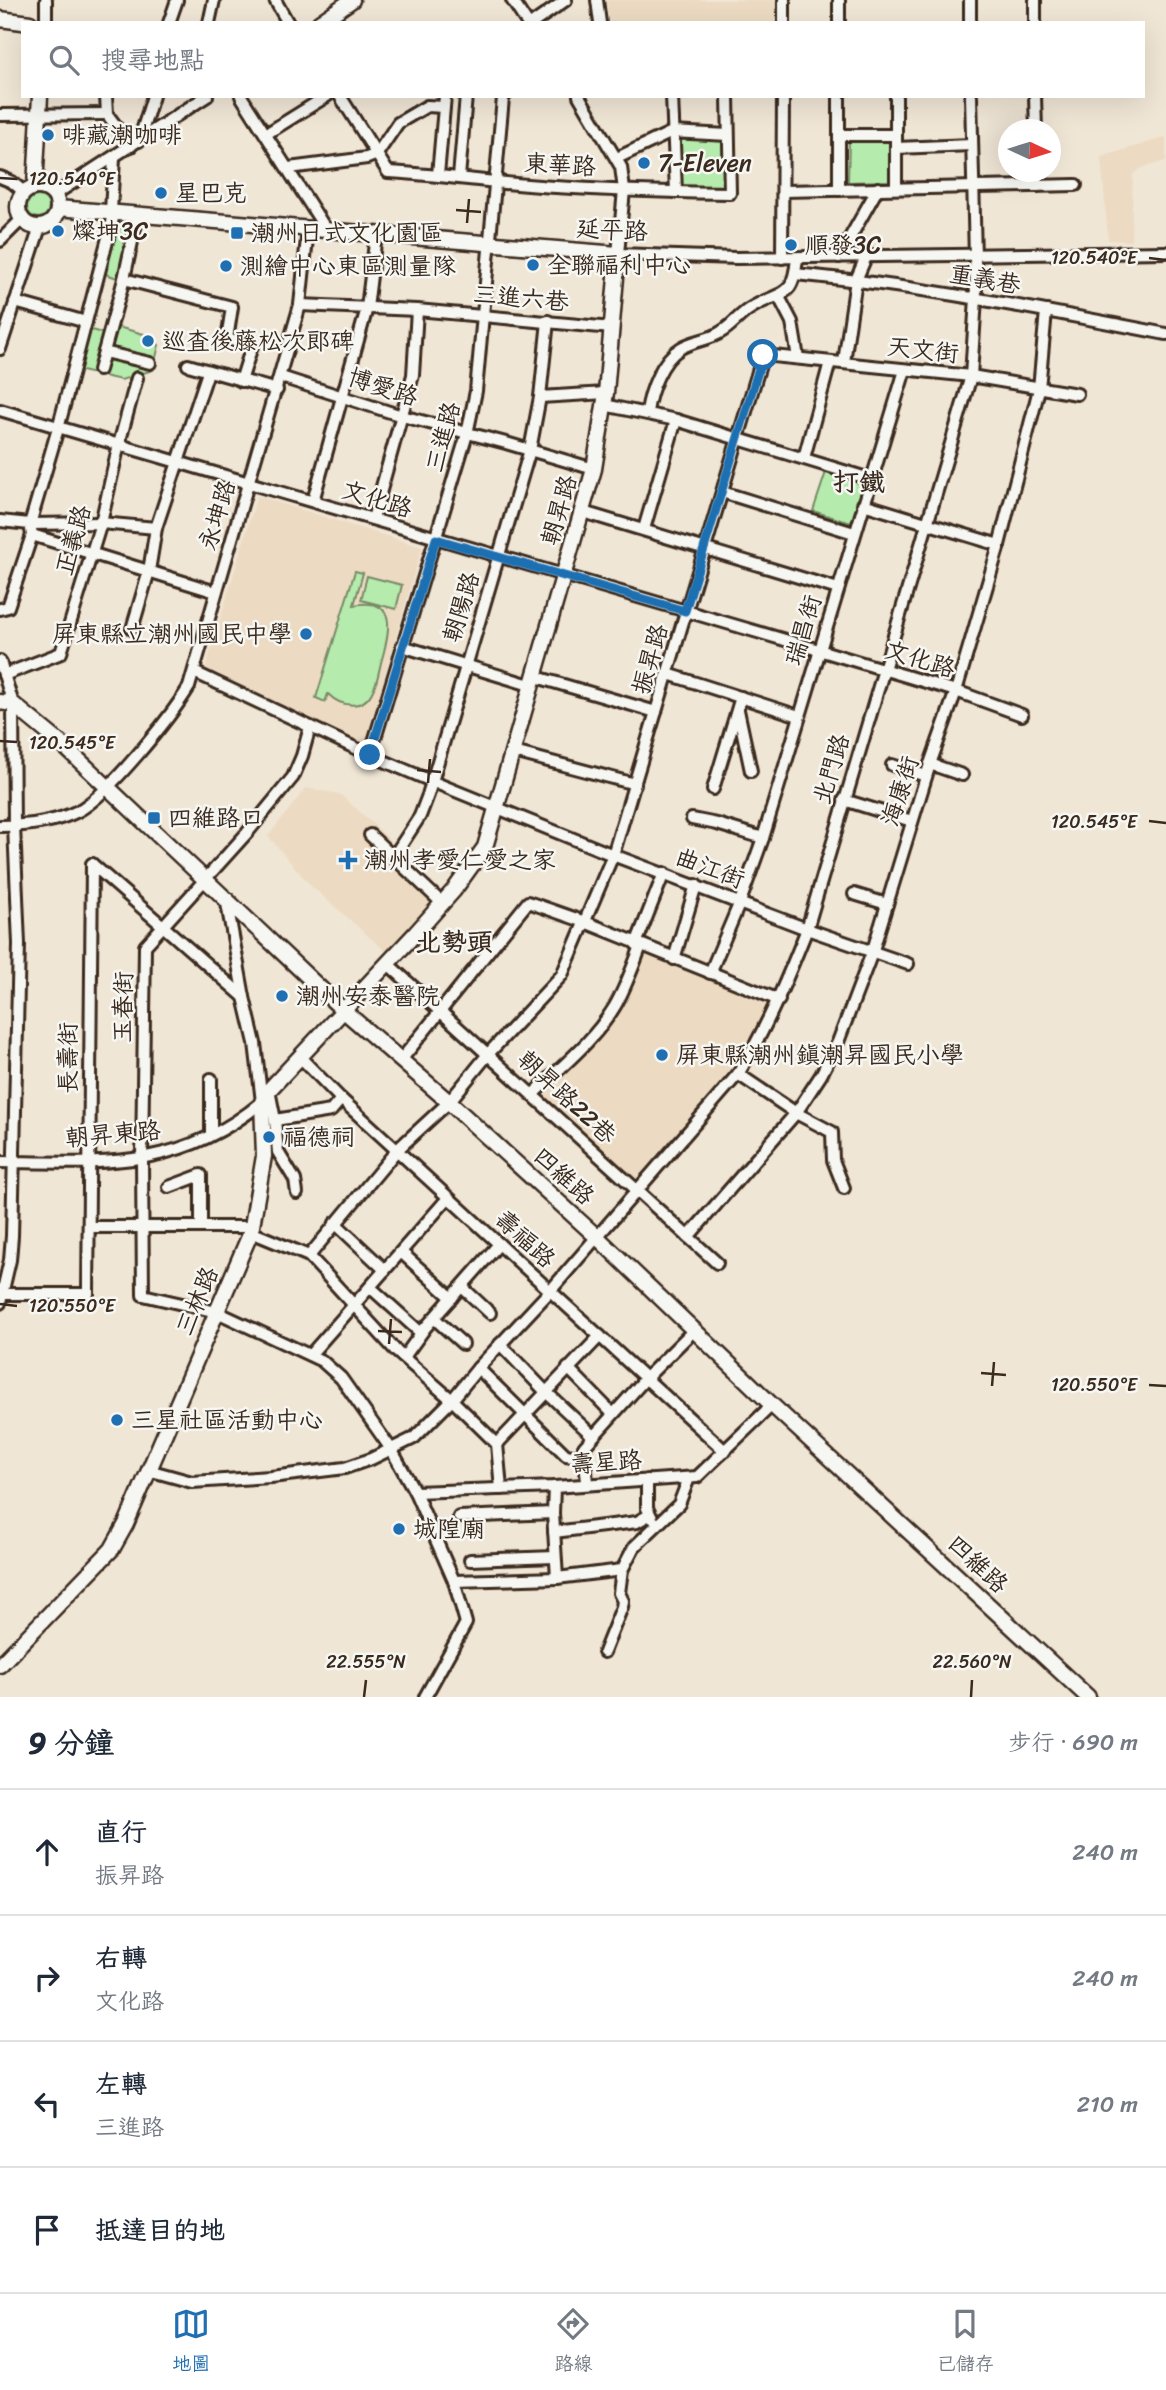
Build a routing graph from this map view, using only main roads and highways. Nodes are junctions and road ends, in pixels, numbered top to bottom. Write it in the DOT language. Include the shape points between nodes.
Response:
graph roads {
  1 [pos="352,0"];
  2 [pos="0,19"];
  3 [pos="322,21"];
  4 [pos="21,22"];
  5 [pos="40,98"];
  6 [pos="30,190"];
  7 [pos="56,201"];
  8 [pos="618,254"];
  9 [pos="6,703"];
  10 [pos="343,1010"];
  11 [pos="265,1096"];
  12 [pos="0,1665"];
  13 [pos="1088,1697"];
  1 -- 3 [label="main road"];
  2 -- 4 [label="main road"];
  5 -- 6 [label="main road"];
  6 -- 7 [label="main road" via="47,189"];
  6 -- 7 [label="main road" via="18,203 22,219 33,226 51,222"];
  7 -- 8 [label="main road, 延平路" via="138,214"];
  8 -- 10 [label="main road, 朝昇路" via="594,470 485,846 442,903"];
  9 -- 10 [label="main road, 四維路" via="64,746"];
  10 -- 11 [label="main road, 朝昇東路"];
  10 -- 13 [label="main road, 四維路" via="597,1237"];
  11 -- 12 [label="main road, 三林路" via="271,1154 252,1230 126,1524 112,1549"];
}
